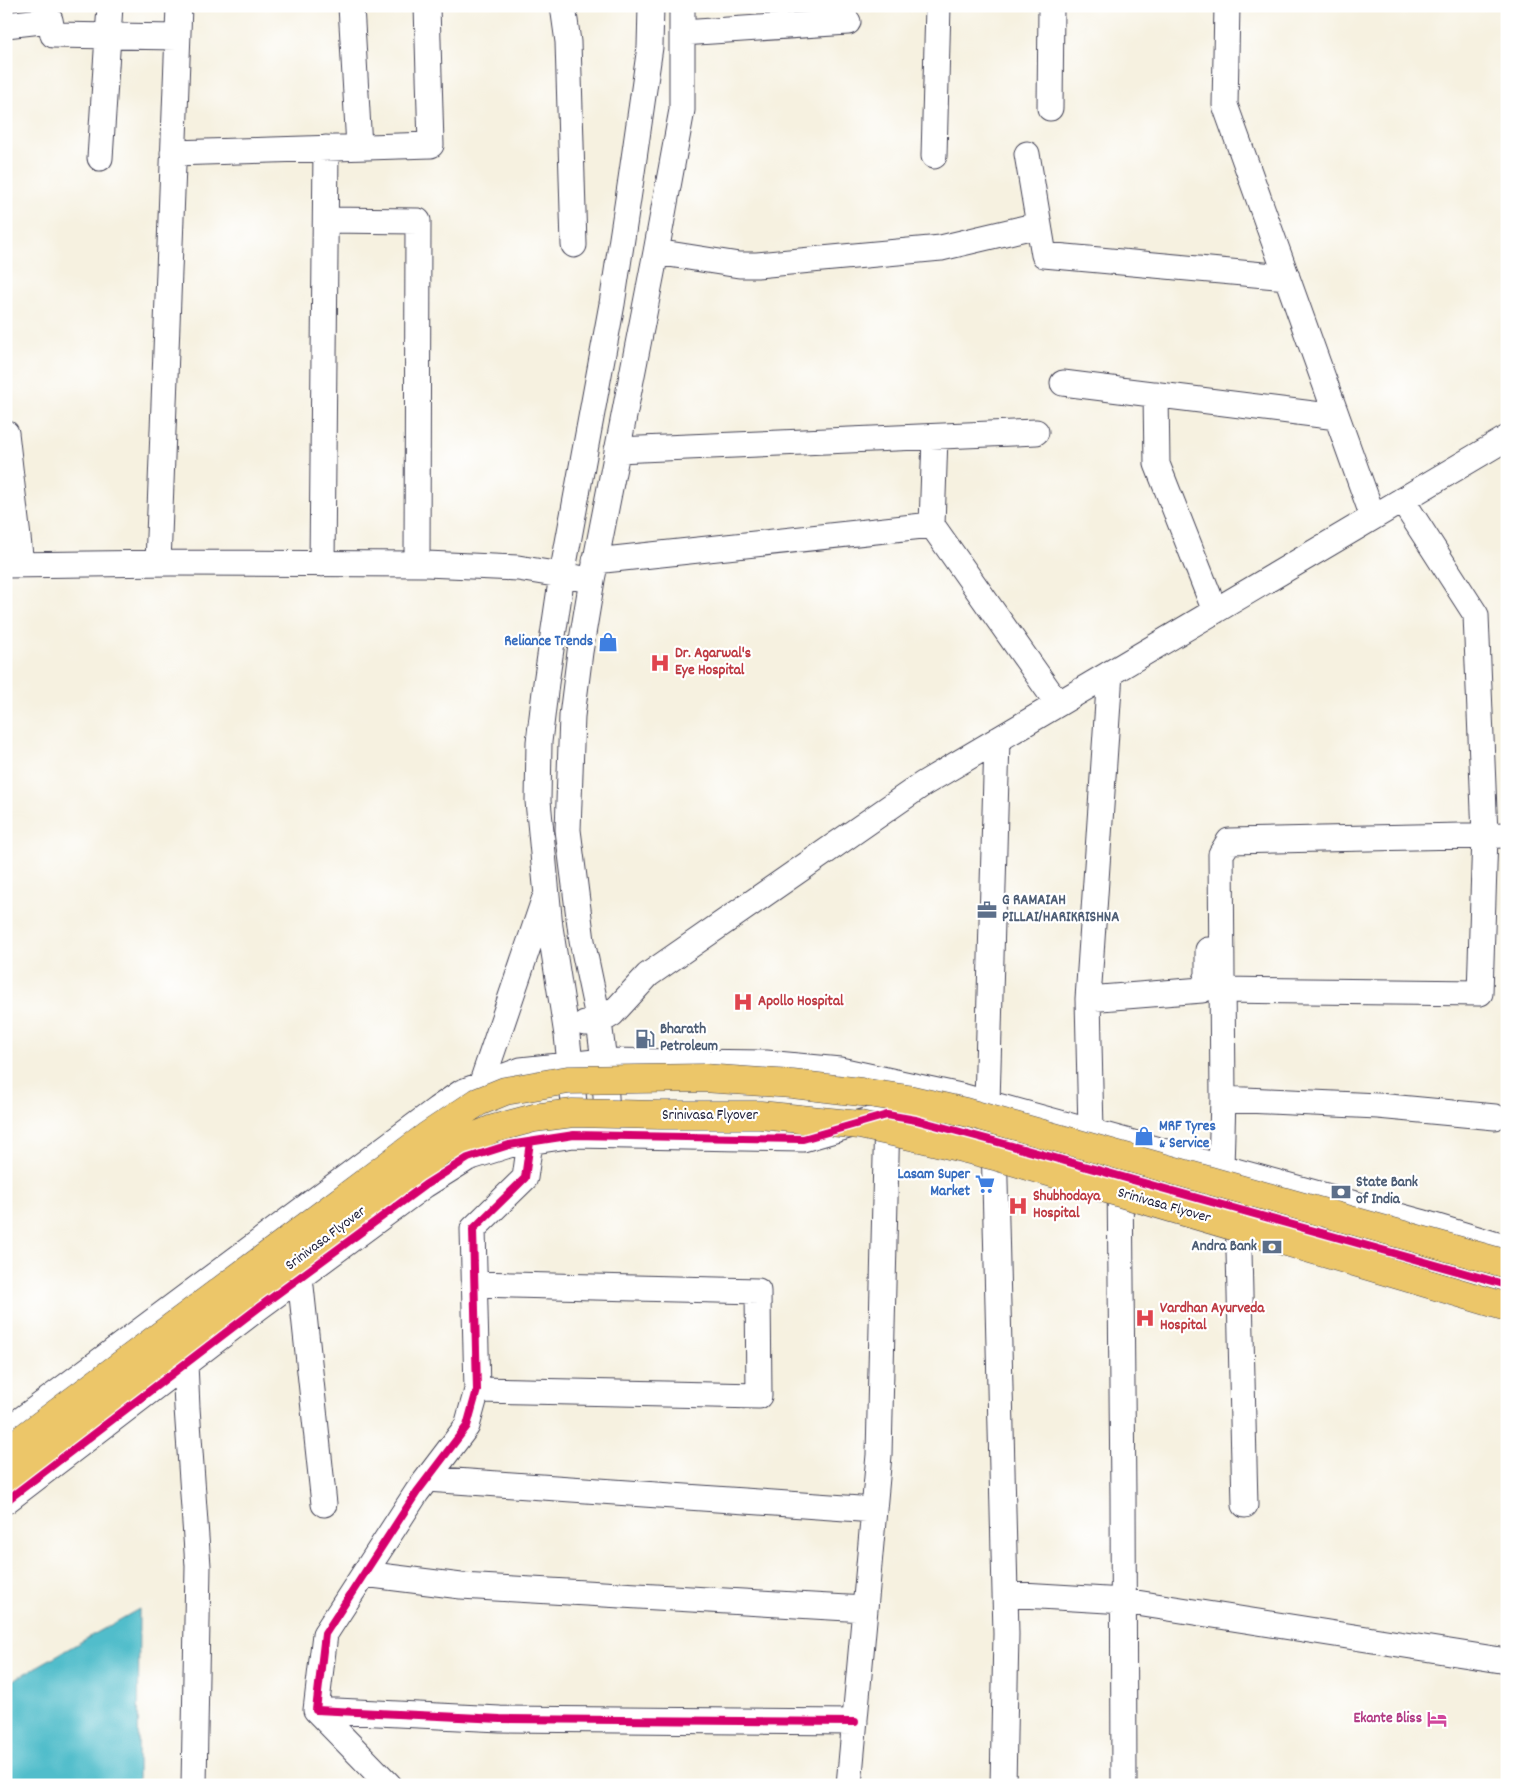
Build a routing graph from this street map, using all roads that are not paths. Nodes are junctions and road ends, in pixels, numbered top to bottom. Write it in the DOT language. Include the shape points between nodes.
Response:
graph roads {
  1 [pos="110,6"];
  2 [pos="179,6"];
  3 [pos="351,6"];
  4 [pos="426,6"];
  5 [pos="563,6"];
  6 [pos="651,6"];
  7 [pos="682,6"];
  8 [pos="938,6"];
  9 [pos="1052,6"];
  10 [pos="1227,6"];
  11 [pos="848,22"];
  12 [pos="6,25"];
  13 [pos="682,33"];
  14 [pos="108,36"];
  15 [pos="177,37"];
  16 [pos="1050,108"];
  17 [pos="359,147"];
  18 [pos="326,148"];
  19 [pos="173,153"];
  20 [pos="1026,154"];
  21 [pos="934,156"];
  22 [pos="100,158"];
  23 [pos="326,220"];
  24 [pos="1038,224"];
  25 [pos="574,245"];
  26 [pos="656,252"];
  27 [pos="1287,277"];
  28 [pos="1063,383"];
  29 [pos="1156,394"];
  30 [pos="1338,417"];
  31 [pos="1036,432"];
  32 [pos="6,433"];
  33 [pos="935,437"];
  34 [pos="1507,438"];
  35 [pos="617,450"];
  36 [pos="1402,500"];
  37 [pos="1373,517"];
  38 [pos="932,524"];
  39 [pos="158,563"];
  40 [pos="13,564"];
  41 [pos="322,564"];
  42 [pos="417,564"];
  43 [pos="594,570"];
  44 [pos="562,575"];
  45 [pos="1215,611"];
  46 [pos="1110,673"];
  47 [pos="1058,704"];
  48 [pos="997,740"];
  49 [pos="1496,835"];
  50 [pos="1209,840"];
  51 [pos="547,893"];
  52 [pos="1222,990"];
  53 [pos="1088,999"];
  54 [pos="599,1022"];
  55 [pos="565,1026"];
  56 [pos="604,1061"];
  57 [pos="570,1065"];
  58 [pos="481,1085"];
  59 [pos="1223,1098"];
  60 [pos="987,1103"];
  61 [pos="887,1115"];
  62 [pos="1495,1117"];
  63 [pos="1091,1132"];
  64 [pos="577,1135"];
  65 [pos="608,1136"];
  66 [pos="994,1141"];
  67 [pos="530,1142"];
  68 [pos="1221,1167"];
  69 [pos="1120,1176"];
  70 [pos="1238,1209"];
  71 [pos="1507,1248"];
  72 [pos="1507,1264"];
  73 [pos="300,1277"];
  74 [pos="474,1284"];
  75 [pos="1507,1285"];
  76 [pos="1507,1307"];
  77 [pos="185,1363"];
  78 [pos="477,1390"];
  79 [pos="6,1431"];
  80 [pos="6,1451"];
  81 [pos="427,1479"];
  82 [pos="6,1482"];
  83 [pos="6,1501"];
  84 [pos="324,1504"];
  85 [pos="1245,1505"];
  86 [pos="874,1510"];
  87 [pos="364,1574"];
  88 [pos="1005,1594"];
  89 [pos="1124,1601"];
  90 [pos="865,1609"];
  91 [pos="1507,1661"];
  92 [pos="316,1710"];
  93 [pos="855,1722"];
  94 [pos="194,1785"];
  95 [pos="389,1785"];
  96 [pos="849,1785"];
  97 [pos="1003,1785"];
  98 [pos="1124,1785"];
  1 -- 14 [label="street"];
  2 -- 15 [label="street"];
  3 -- 17 [label="street"];
  4 -- 17 [label="street" via="431,145"];
  5 -- 25 [label="street" via="568,42"];
  6 -- 44 [label="street" via="650,47 612,304"];
  7 -- 13 [label="street"];
  8 -- 21 [label="street"];
  9 -- 16 [label="street"];
  10 -- 27 [label="street" via="1225,105"];
  11 -- 13 [label="street"];
  12 -- 14 [label="street" via="50,20 53,35"];
  13 -- 26 [label="street" via="682,110"];
  14 -- 15 [label="street"];
  14 -- 22 [label="street"];
  15 -- 19 [label="street"];
  17 -- 18 [label="street"];
  18 -- 19 [label="street"];
  18 -- 23 [label="street"];
  19 -- 39 [label="street"];
  20 -- 24 [label="street"];
  23 -- 41 [label="street"];
  23 -- 42 [label="street" via="418,221"];
  24 -- 26 [label="street" via="942,248 757,265"];
  24 -- 27 [label="street" via="1044,255"];
  26 -- 35 [label="street"];
  27 -- 30 [label="street"];
  28 -- 29 [label="street"];
  29 -- 30 [label="street"];
  29 -- 45 [label="street" via="1157,464"];
  30 -- 37 [label="street"];
  31 -- 33 [label="street"];
  32 -- 40 [label="street"];
  33 -- 35 [label="street"];
  33 -- 38 [label="street"];
  34 -- 36 [label="street"];
  35 -- 43 [label="street"];
  36 -- 37 [label="street"];
  36 -- 49 [label="street" via="1476,615"];
  37 -- 45 [label="street"];
  38 -- 43 [label="street"];
  38 -- 47 [label="street"];
  39 -- 40 [label="street"];
  39 -- 41 [label="street"];
  41 -- 42 [label="street"];
  42 -- 44 [label="street" via="518,568"];
  43 -- 44 [label="street"];
  43 -- 54 [label="street" via="572,716 568,830 582,941"];
  44 -- 51 [label="street" via="539,742 538,801"];
  45 -- 46 [label="street"];
  46 -- 47 [label="street"];
  46 -- 53 [label="street"];
  47 -- 48 [label="street"];
  48 -- 54 [label="street" via="923,784 648,975 612,1014"];
  48 -- 60 [label="street"];
  49 -- 52 [label="street" via="1480,993"];
  49 -- 52 [label="street" via="1229,841 1220,854"];
  50 -- 53 [label="street" via="1208,975 1202,990"];
  51 -- 55 [label="street"];
  51 -- 58 [label="street"];
  52 -- 59 [label="street"];
  53 -- 63 [label="street"];
  54 -- 55 [label="street"];
  54 -- 56 [label="street"];
  55 -- 57 [label="street"];
  56 -- 57 [label="street"];
  56 -- 60 [label="street" via="766,1063 840,1070"];
  56 -- 65 [label="street"];
  57 -- 58 [label="street" via="521,1070"];
  57 -- 64 [label="street"];
  58 -- 79 [label="street" via="462,1092 437,1109"];
  59 -- 62 [label="street" via="1378,1106"];
  59 -- 68 [label="street"];
  60 -- 63 [label="street"];
  61 -- 65 [label="street" via="803,1139"];
  61 -- 66 [label="street"];
  61 -- 86 [label="street" via="879,1455"];
  63 -- 68 [label="street"];
  64 -- 65 [label="street"];
  64 -- 67 [label="street"];
  66 -- 69 [label="street"];
  66 -- 88 [label="street"];
  67 -- 73 [label="street" via="468,1158 425,1185"];
  67 -- 74 [label="street" via="525,1178 473,1229"];
  68 -- 71 [label="street"];
  69 -- 70 [label="street"];
  69 -- 89 [label="street"];
  70 -- 75 [label="street"];
  70 -- 85 [label="street"];
  72 -- 80 [label="main road, Srinivasa Flyover, bridge" via="965,1112 908,1099 792,1084 704,1078 568,1080 504,1091 478,1102"];
  73 -- 77 [label="street"];
  73 -- 84 [label="street"];
  74 -- 78 [label="street"];
  74 -- 78 [label="street" via="758,1291 759,1396"];
  76 -- 82 [label="main road, Srinivasa Flyover, bridge" via="998,1157 886,1130 760,1115 573,1113 534,1118 493,1129 442,1150"];
  77 -- 83 [label="street"];
  77 -- 94 [label="street" via="198,1566"];
  78 -- 81 [label="street" via="467,1426"];
  81 -- 86 [label="street"];
  81 -- 87 [label="street"];
  86 -- 90 [label="street"];
  87 -- 90 [label="street" via="461,1586"];
  87 -- 92 [label="street" via="325,1634"];
  88 -- 89 [label="street"];
  88 -- 97 [label="street"];
  89 -- 91 [label="street"];
  89 -- 98 [label="street"];
  90 -- 93 [label="street"];
  92 -- 93 [label="street" via="500,1719"];
  92 -- 95 [label="street"];
  93 -- 96 [label="street"];
}
